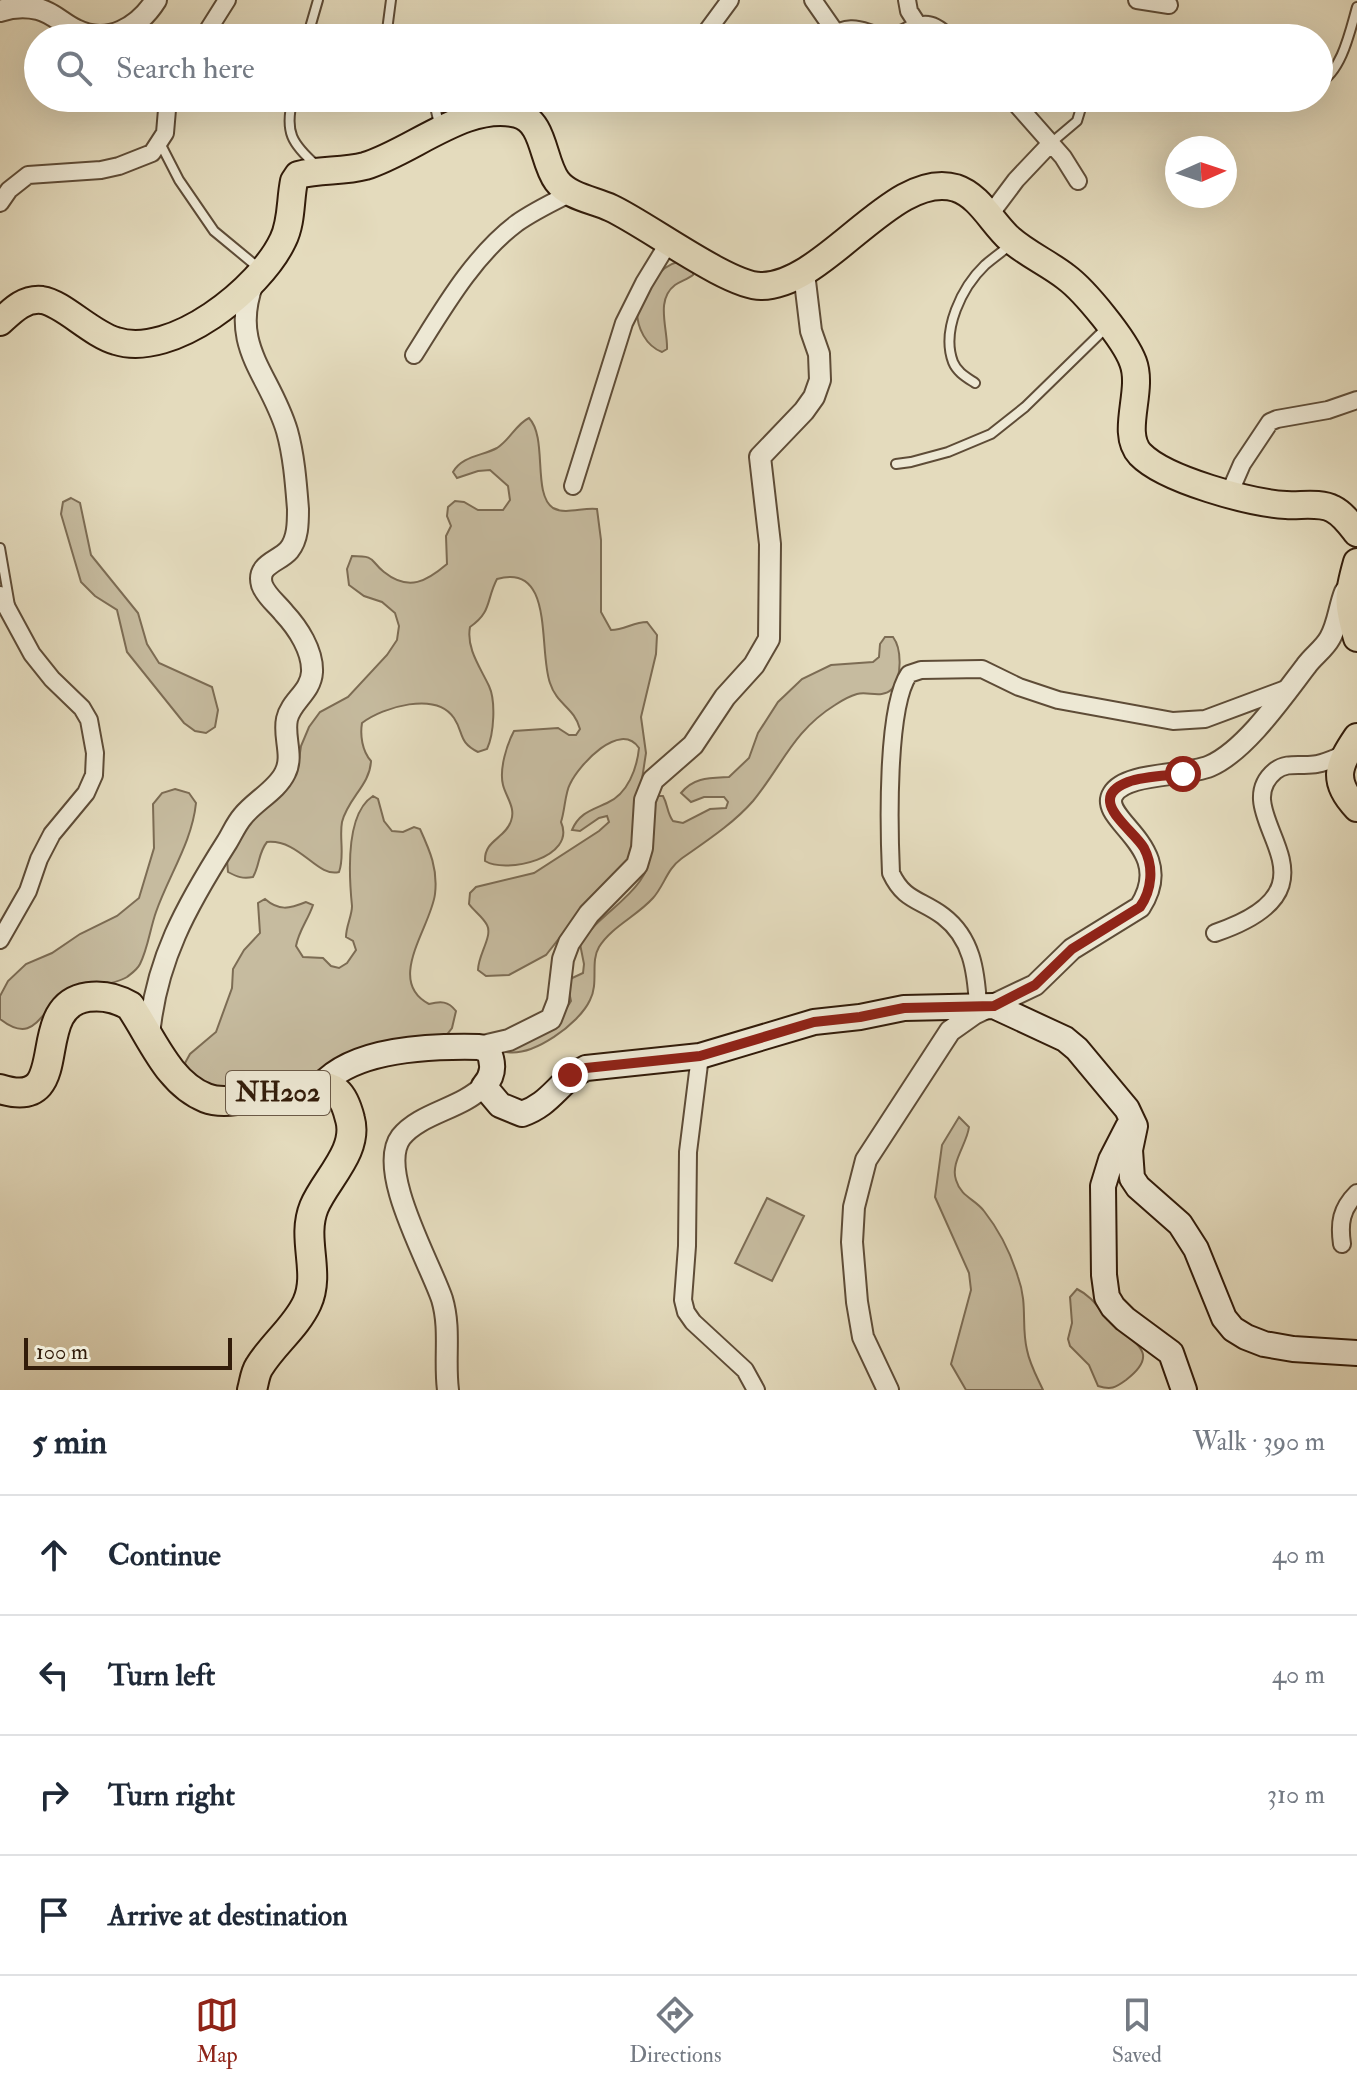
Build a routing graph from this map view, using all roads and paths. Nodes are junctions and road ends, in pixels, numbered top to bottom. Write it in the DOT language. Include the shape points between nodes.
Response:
graph roads {
  1 [pos="156,0"];
  2 [pos="227,0"];
  3 [pos="318,0"];
  4 [pos="391,0"];
  5 [pos="730,0"];
  6 [pos="813,0"];
  7 [pos="907,0"];
  8 [pos="1137,0"];
  9 [pos="1169,5"];
  10 [pos="1357,7"];
  11 [pos="0,11"];
  12 [pos="65,24"];
  13 [pos="133,24"];
  14 [pos="212,24"];
  15 [pos="311,24"];
  16 [pos="388,24"];
  17 [pos="712,24"];
  18 [pos="825,24"];
  19 [pos="917,24"];
  20 [pos="1333,70"];
  21 [pos="167,112"];
  22 [pos="290,112"];
  23 [pos="436,112"];
  24 [pos="1023,112"];
  25 [pos="1080,112"];
  26 [pos="440,130"];
  27 [pos="160,143"];
  28 [pos="1051,143"];
  29 [pos="322,171"];
  30 [pos="1078,181"];
  31 [pos="571,193"];
  32 [pos="0,203"];
  33 [pos="989,216"];
  34 [pos="669,242"];
  35 [pos="1014,242"];
  36 [pos="804,273"];
  37 [pos="258,275"];
  38 [pos="0,322"];
  39 [pos="1109,325"];
  40 [pos="414,355"];
  41 [pos="975,383"];
  42 [pos="1357,400"];
  43 [pos="896,464"];
  44 [pos="573,486"];
  45 [pos="1229,494"];
  46 [pos="1357,533"];
  47 [pos="0,548"];
  48 [pos="1353,573"];
  49 [pos="0,595"];
  50 [pos="10,611"];
  51 [pos="1357,638"];
  52 [pos="1291,687"];
  53 [pos="1352,745"];
  54 [pos="1357,808"];
  55 [pos="1215,933"];
  56 [pos="0,940"];
  57 [pos="986,1006"];
  58 [pos="149,1037"];
  59 [pos="479,1047"];
  60 [pos="700,1056"];
  61 [pos="321,1086"];
  62 [pos="484,1086"];
  63 [pos="0,1089"];
  64 [pos="1132,1118"];
  65 [pos="1357,1193"];
  66 [pos="1342,1244"];
  67 [pos="1357,1353"];
  68 [pos="252,1390"];
  69 [pos="448,1390"];
  70 [pos="756,1390"];
  71 [pos="888,1390"];
  72 [pos="1184,1390"];
  1 -- 13 [label="street"];
  2 -- 14 [label="street"];
  3 -- 15 [label="lane"];
  4 -- 16 [label="lane"];
  5 -- 17 [label="street"];
  6 -- 18 [label="street"];
  7 -- 19 [label="street"];
  8 -- 9 [label="street"];
  10 -- 20 [label="lane"];
  11 -- 12 [label="street" via="39,9"];
  21 -- 27 [label="street"];
  22 -- 29 [label="lane" via="295,144"];
  23 -- 26 [label="lane"];
  24 -- 28 [label="street"];
  25 -- 28 [label="lane" via="1077,121"];
  26 -- 29 [label="main road" via="377,162"];
  26 -- 31 [label="main road" via="488,114 518,114 537,130 558,183"];
  27 -- 32 [label="street" via="152,153 119,166 28,175"];
  27 -- 37 [label="lane" via="214,231"];
  28 -- 30 [label="street"];
  28 -- 33 [label="street"];
  29 -- 37 [label="main road" via="298,175 294,181 285,236"];
  31 -- 34 [label="main road" via="613,208"];
  31 -- 40 [label="street" via="516,224 491,248"];
  33 -- 35 [label="main road"];
  33 -- 36 [label="main road" via="959,189 927,188 890,208"];
  34 -- 36 [label="main road" via="749,284 766,286"];
  34 -- 44 [label="street" via="624,323"];
  35 -- 39 [label="main road" via="1065,276"];
  35 -- 41 [label="lane" via="984,266 957,308 950,342 953,362"];
  36 -- 59 [label="street" via="821,367 814,397 760,457 770,544 769,639 693,745 653,780 645,800 637,865 569,943 551,1019 509,1040"];
  37 -- 38 [label="main road" via="187,330 145,344 100,336 42,300 21,304"];
  37 -- 58 [label="street" via="245,304 244,325 287,431 298,507 298,531 290,550 268,563 262,587 301,636 313,670 310,685 287,718 286,773 241,818 186,907 155,986"];
  39 -- 43 [label="lane" via="991,434 948,452"];
  39 -- 45 [label="main road" via="1133,362 1137,389 1132,440 1139,453 1186,479"];
  42 -- 45 [label="street" via="1270,422"];
  45 -- 46 [label="main road" via="1265,503 1324,506"];
  47 -- 50 [label="lane"];
  48 -- 51 [label="main road" via="1350,613"];
  48 -- 52 [label="street" via="1331,637"];
  49 -- 50 [label="street"];
  50 -- 56 [label="street" via="32,654 82,708 95,753 86,793 52,834"];
  52 -- 57 [label="street" via="1226,757 1183,774 1123,783 1113,793 1112,812 1144,849 1150,865 1147,897 1131,915 1072,949 1035,985"];
  52 -- 57 [label="street" via="1205,719 1173,721 1058,700 982,669 909,674 898,697 892,732 891,873 898,889 958,931 968,946"];
  53 -- 54 [label="main road" via="1339,780"];
  53 -- 55 [label="street" via="1315,765 1288,765 1270,777 1264,800 1287,864 1287,888 1266,912"];
  57 -- 60 [label="main road" via="904,1008 814,1022"];
  57 -- 64 [label="main road" via="1050,1031 1077,1049"];
  57 -- 71 [label="street" via="950,1031 866,1160 858,1184 852,1242 857,1302 863,1337"];
  58 -- 61 [label="highway, NH202" via="176,1079 209,1100 227,1102"];
  58 -- 63 [label="highway, NH202" via="130,1006 120,1000 80,998 59,1014 53,1027 42,1083 24,1093"];
  59 -- 61 [label="main road" via="369,1058 344,1066"];
  59 -- 62 [label="main road" via="488,1050 493,1070"];
  60 -- 62 [label="main road" via="586,1068 570,1075 538,1109 522,1114 500,1105"];
  60 -- 70 [label="street" via="688,1152 683,1300 693,1322 745,1370"];
  61 -- 68 [label="highway, NH202" via="337,1092 345,1105 352,1138 313,1208 308,1302 258,1368"];
  62 -- 69 [label="street" via="413,1128 395,1152 397,1181 447,1318"];
  64 -- 67 [label="main road" via="1132,1178 1180,1224 1233,1329 1264,1344"];
  64 -- 72 [label="main road" via="1103,1186 1107,1297 1125,1319 1171,1353"];
  65 -- 66 [label="street" via="1342,1214"];
}
